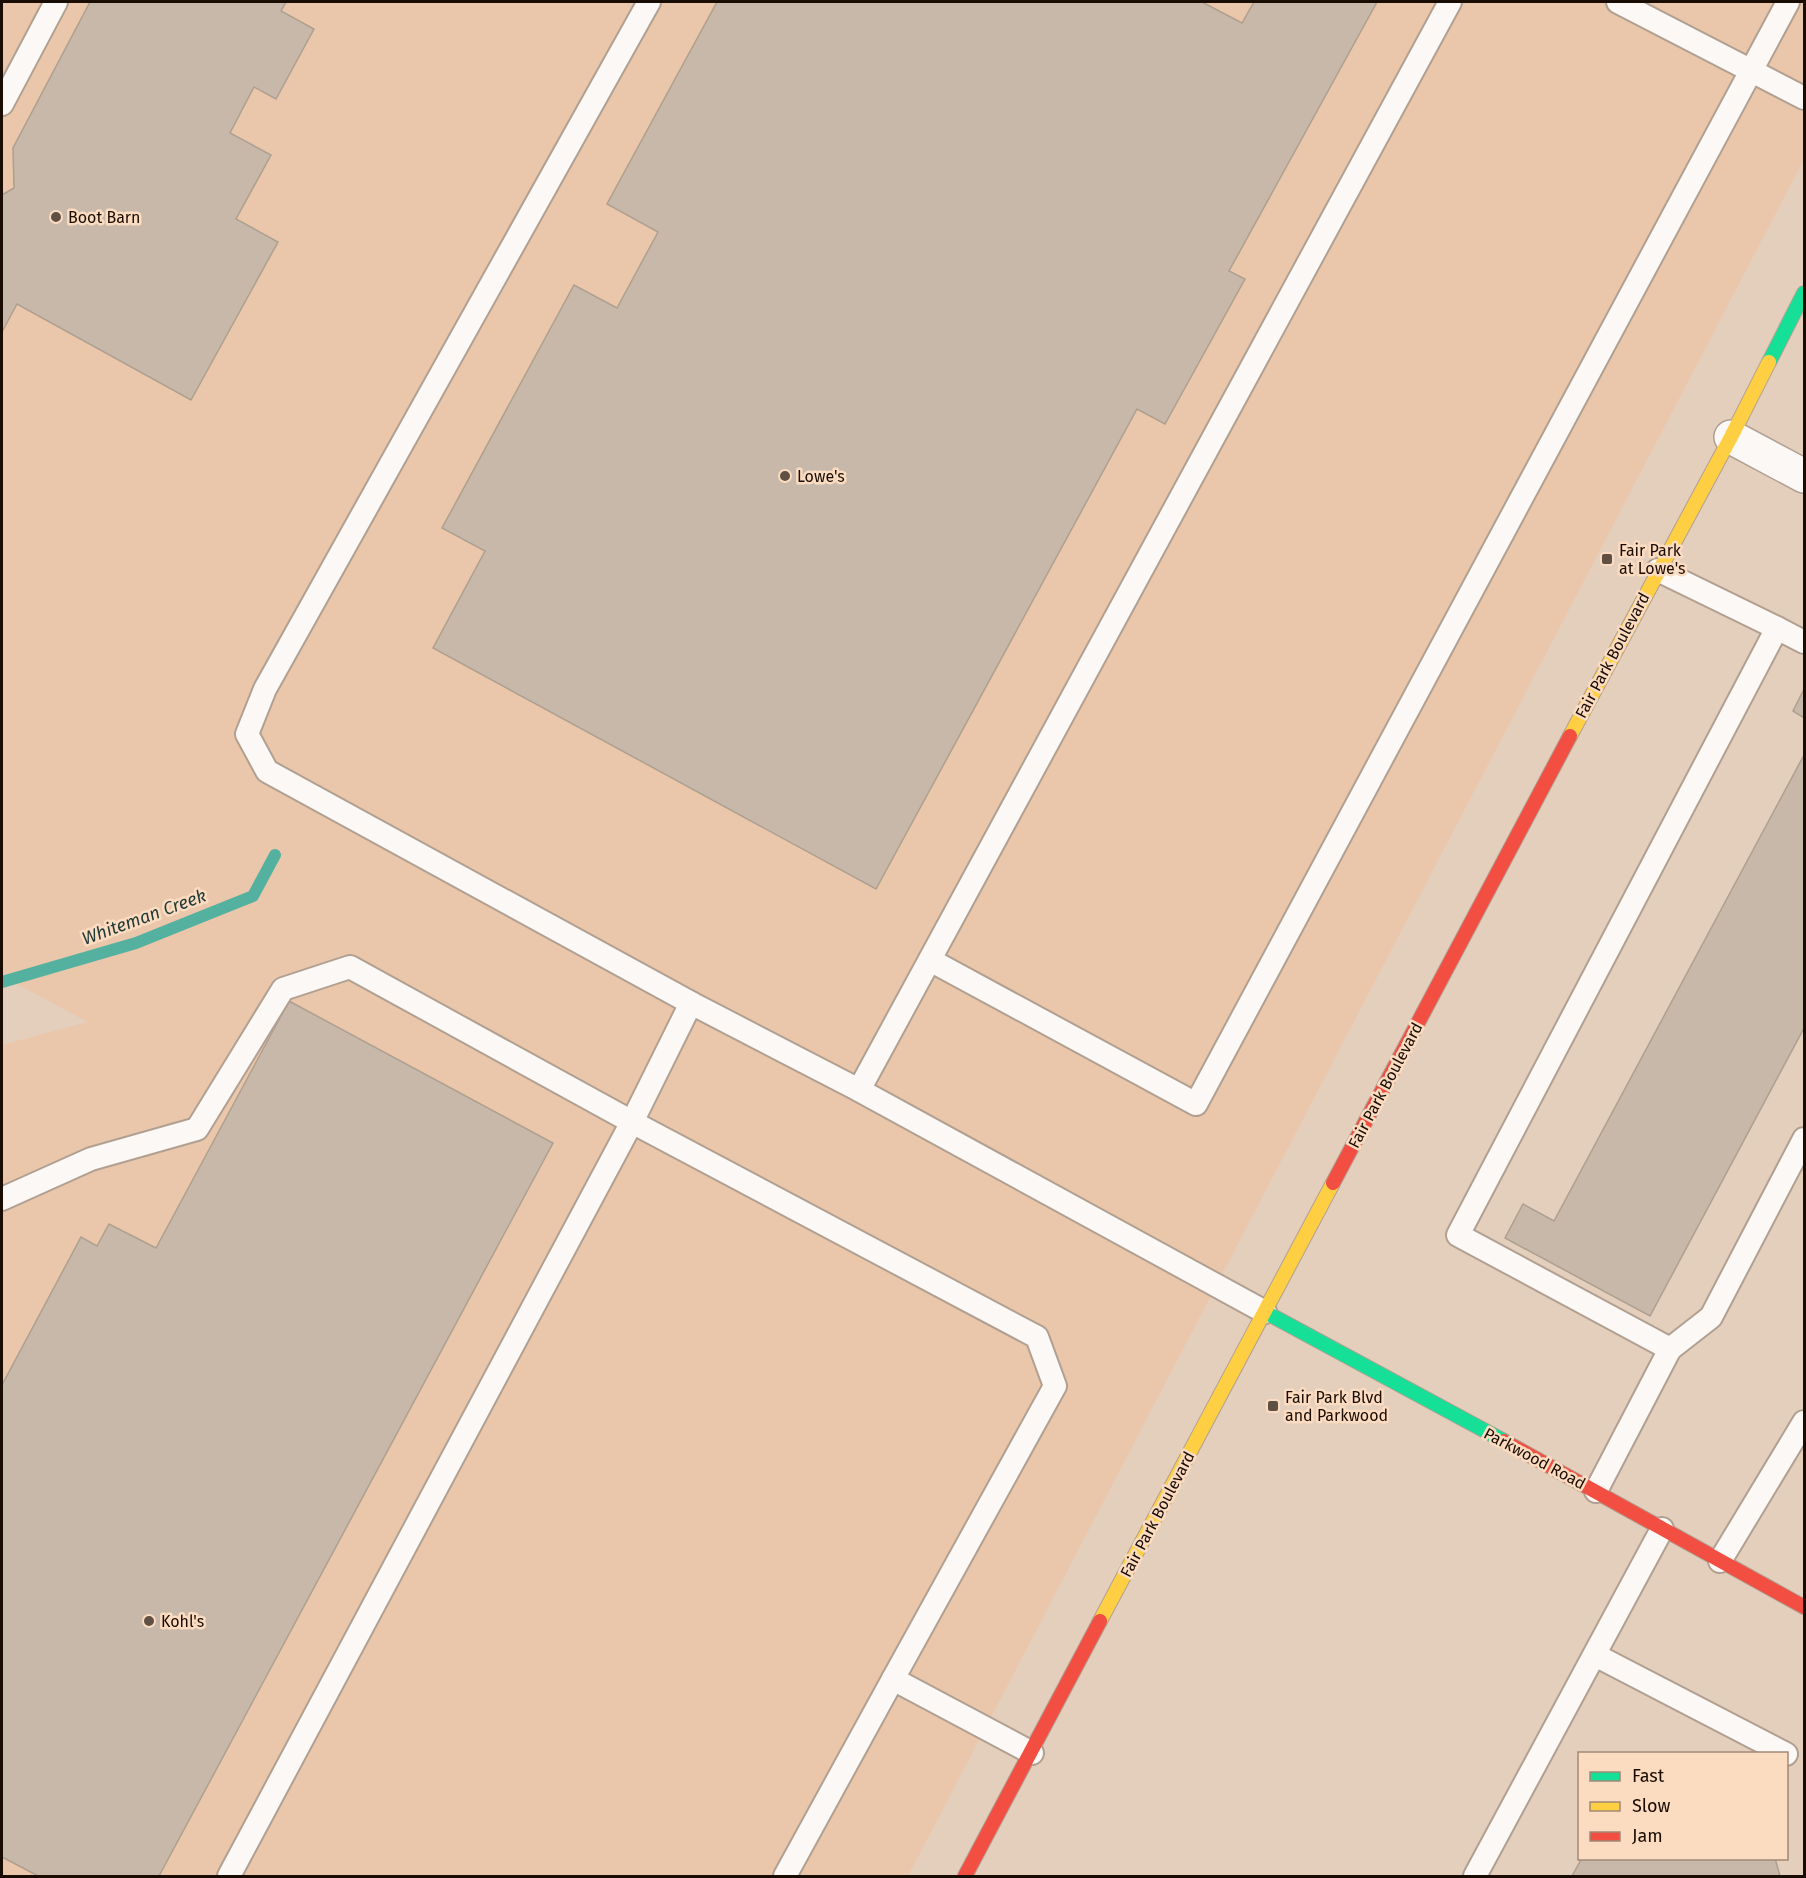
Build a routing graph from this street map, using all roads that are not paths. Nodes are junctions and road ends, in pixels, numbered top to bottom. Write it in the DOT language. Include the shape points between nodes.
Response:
graph roads {
  1 [pos="56,2"];
  2 [pos="649,2"];
  3 [pos="1450,2"];
  4 [pos="1618,2"];
  5 [pos="1788,2"];
  6 [pos="1750,70"];
  7 [pos="1804,98"];
  8 [pos="2,104"];
  9 [pos="1804,293"];
  10 [pos="1731,437"];
  11 [pos="1804,476"];
  12 [pos="1658,570"];
  13 [pos="1777,628"];
  14 [pos="1804,642"];
  15 [pos="930,960"];
  16 [pos="691,1003"];
  17 [pos="859,1090"];
  18 [pos="633,1122"];
  19 [pos="1804,1139"];
  20 [pos="2,1199"];
  21 [pos="1264,1312"];
  22 [pos="1670,1350"];
  23 [pos="1804,1422"];
  24 [pos="1596,1491"];
  25 [pos="1662,1529"];
  26 [pos="1720,1561"];
  27 [pos="1804,1607"];
  28 [pos="1595,1655"];
  29 [pos="893,1679"];
  30 [pos="1782,1752"];
  31 [pos="1032,1753"];
  32 [pos="1788,1755"];
  33 [pos="1804,1763"];
  34 [pos="229,1876"];
  35 [pos="785,1876"];
  36 [pos="965,1876"];
  37 [pos="1475,1876"];
  1 -- 8 [label="lane"];
  2 -- 16 [label="lane" via="265,689 248,734 267,771"];
  3 -- 15 [label="lane"];
  4 -- 6 [label="lane"];
  5 -- 6 [label="lane"];
  6 -- 7 [label="lane"];
  6 -- 15 [label="lane" via="1196,1104"];
  9 -- 10 [label="street, Fair Park Boulevard"];
  10 -- 11 [label="street"];
  10 -- 12 [label="street, Fair Park Boulevard"];
  12 -- 13 [label="lane"];
  12 -- 21 [label="street, Fair Park Boulevard"];
  13 -- 14 [label="lane"];
  13 -- 22 [label="lane" via="1458,1235"];
  15 -- 17 [label="lane"];
  16 -- 17 [label="lane"];
  16 -- 18 [label="lane"];
  17 -- 21 [label="lane"];
  18 -- 20 [label="lane" via="350,967 283,989 197,1130 91,1159"];
  18 -- 29 [label="lane" via="1037,1337 1055,1386"];
  18 -- 34 [label="lane"];
  19 -- 22 [label="lane" via="1711,1317"];
  21 -- 24 [label="street, Parkwood Road"];
  21 -- 31 [label="street, Fair Park Boulevard"];
  22 -- 24 [label="lane"];
  23 -- 26 [label="lane"];
  24 -- 25 [label="street, Parkwood Road"];
  25 -- 26 [label="street, Parkwood Road"];
  25 -- 28 [label="lane"];
  26 -- 27 [label="street, Parkwood Road"];
  28 -- 30 [label="lane"];
  28 -- 37 [label="lane"];
  29 -- 31 [label="lane"];
  29 -- 35 [label="lane"];
  31 -- 36 [label="street, Fair Park Boulevard"];
  32 -- 33 [label="lane"];
}
